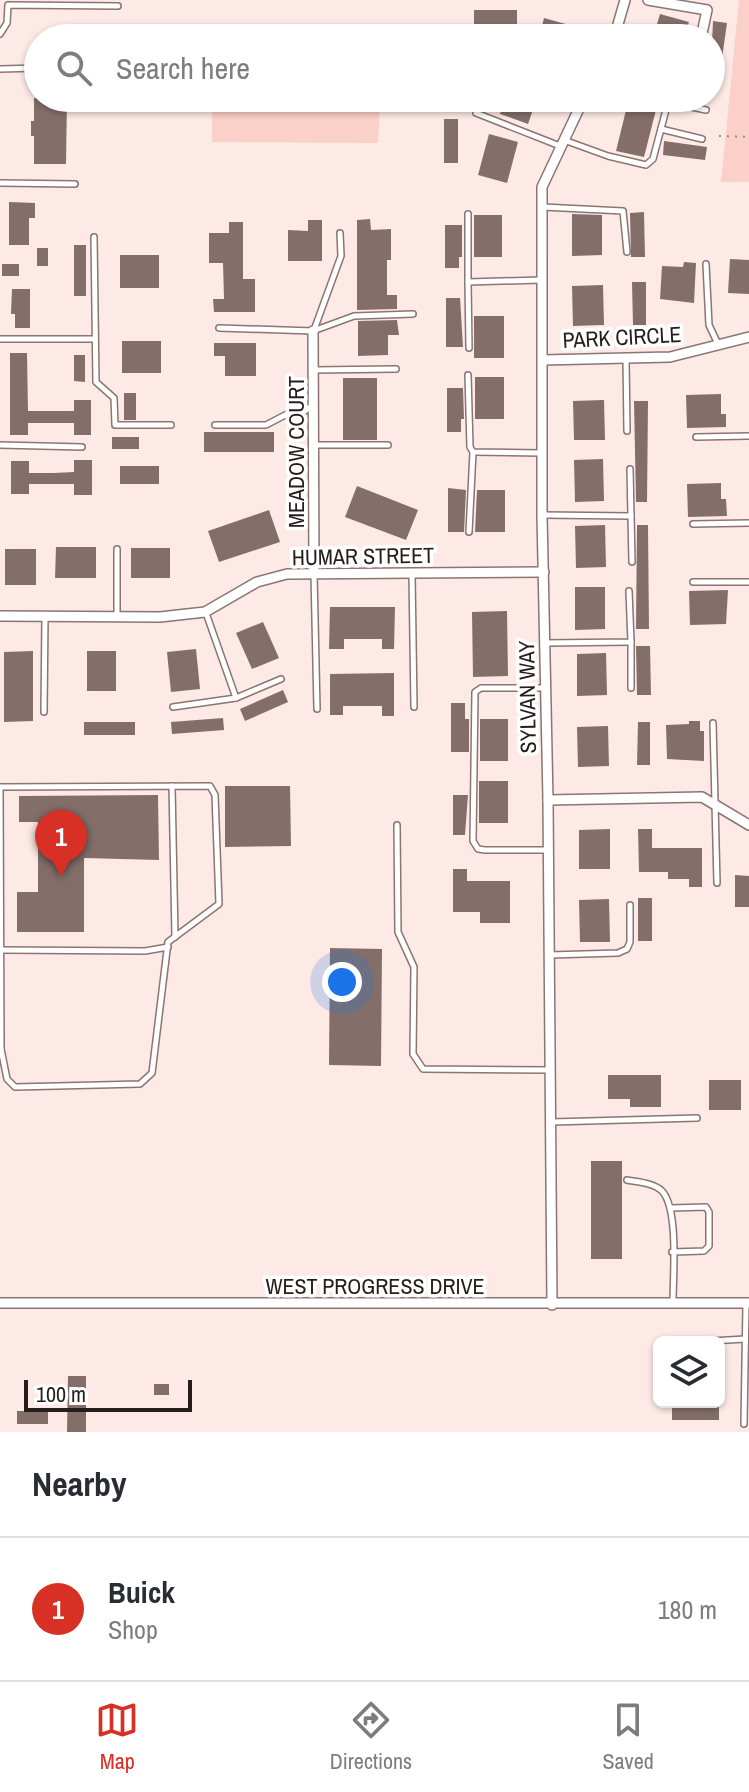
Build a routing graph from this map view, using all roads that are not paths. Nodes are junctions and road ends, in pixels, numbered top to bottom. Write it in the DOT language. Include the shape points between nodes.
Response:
graph roads {
  1 [pos="625,0"];
  2 [pos="648,0"];
  3 [pos="708,5"];
  4 [pos="118,6"];
  5 [pos="618,24"];
  6 [pos="0,34"];
  7 [pos="24,68"];
  8 [pos="0,69"];
  9 [pos="577,112"];
  10 [pos="665,112"];
  11 [pos="476,113"];
  12 [pos="661,129"];
  13 [pos="702,139"];
  14 [pos="562,143"];
  15 [pos="0,183"];
  16 [pos="75,184"];
  17 [pos="542,207"];
  18 [pos="468,214"];
  19 [pos="340,233"];
  20 [pos="94,237"];
  21 [pos="627,252"];
  22 [pos="706,264"];
  23 [pos="542,280"];
  24 [pos="468,282"];
  25 [pos="413,314"];
  26 [pos="219,328"];
  27 [pos="313,331"];
  28 [pos="749,337"];
  29 [pos="0,339"];
  30 [pos="95,339"];
  31 [pos="718,344"];
  32 [pos="469,348"];
  33 [pos="626,358"];
  34 [pos="543,360"];
  35 [pos="396,369"];
  36 [pos="314,370"];
  37 [pos="468,375"];
  38 [pos="314,403"];
  39 [pos="171,425"];
  40 [pos="215,425"];
  41 [pos="627,431"];
  42 [pos="749,436"];
  43 [pos="696,437"];
  44 [pos="0,445"];
  45 [pos="315,445"];
  46 [pos="388,445"];
  47 [pos="82,447"];
  48 [pos="473,452"];
  49 [pos="542,453"];
  50 [pos="630,469"];
  51 [pos="542,515"];
  52 [pos="631,516"];
  53 [pos="749,523"];
  54 [pos="693,524"];
  55 [pos="469,532"];
  56 [pos="117,549"];
  57 [pos="632,562"];
  58 [pos="544,572"];
  59 [pos="314,573"];
  60 [pos="412,573"];
  61 [pos="693,582"];
  62 [pos="749,582"];
  63 [pos="629,591"];
  64 [pos="205,612"];
  65 [pos="0,616"];
  66 [pos="45,616"];
  67 [pos="117,617"];
  68 [pos="631,642"];
  69 [pos="544,643"];
  70 [pos="281,679"];
  71 [pos="545,688"];
  72 [pos="631,688"];
  73 [pos="236,698"];
  74 [pos="173,707"];
  75 [pos="414,707"];
  76 [pos="317,709"];
  77 [pos="44,712"];
  78 [pos="713,723"];
  79 [pos="172,786"];
  80 [pos="0,787"];
  81 [pos="548,800"];
  82 [pos="713,803"];
  83 [pos="397,825"];
  84 [pos="749,825"];
  85 [pos="548,850"];
  86 [pos="717,883"];
  87 [pos="630,905"];
  88 [pos="175,937"];
  89 [pos="168,947"];
  90 [pos="1,950"];
  91 [pos="549,955"];
  92 [pos="1,1049"];
  93 [pos="550,1070"];
  94 [pos="697,1118"];
  95 [pos="551,1122"];
  96 [pos="627,1180"];
  97 [pos="671,1208"];
  98 [pos="672,1252"];
  99 [pos="0,1303"];
  100 [pos="748,1303"];
  101 [pos="673,1304"];
  102 [pos="552,1305"];
  103 [pos="745,1339"];
  104 [pos="725,1340"];
  105 [pos="744,1424"];
  1 -- 5 [label="street"];
  2 -- 3 [label="street"];
  4 -- 6 [label="lane" via="8,5"];
  7 -- 8 [label="lane"];
  9 -- 14 [label="street, SYLVAN WAY"];
  10 -- 12 [label="lane"];
  11 -- 14 [label="lane"];
  12 -- 13 [label="lane"];
  12 -- 14 [label="lane" via="653,159 646,165"];
  14 -- 17 [label="street, SYLVAN WAY" via="542,187"];
  15 -- 16 [label="lane"];
  17 -- 21 [label="lane" via="623,211"];
  17 -- 23 [label="street, SYLVAN WAY"];
  18 -- 24 [label="lane"];
  19 -- 27 [label="lane" via="341,256"];
  20 -- 30 [label="lane"];
  22 -- 31 [label="lane" via="709,325"];
  23 -- 24 [label="lane"];
  23 -- 34 [label="street, SYLVAN WAY"];
  24 -- 32 [label="lane"];
  25 -- 27 [label="lane" via="354,316"];
  26 -- 27 [label="lane"];
  27 -- 36 [label="street, MEADOW COURT"];
  28 -- 31 [label="street, PARK CIRCLE"];
  29 -- 30 [label="lane"];
  30 -- 39 [label="lane" via="96,382 114,398 115,425"];
  31 -- 33 [label="street, PARK CIRCLE" via="670,357"];
  33 -- 34 [label="street, PARK CIRCLE"];
  33 -- 41 [label="lane"];
  34 -- 49 [label="street, SYLVAN WAY"];
  35 -- 36 [label="lane"];
  36 -- 38 [label="street, MEADOW COURT"];
  37 -- 48 [label="lane"];
  38 -- 40 [label="lane" via="266,425"];
  38 -- 45 [label="street, MEADOW COURT"];
  42 -- 43 [label="lane"];
  44 -- 47 [label="lane"];
  45 -- 46 [label="lane"];
  45 -- 59 [label="street, MEADOW COURT"];
  48 -- 49 [label="lane"];
  48 -- 55 [label="lane"];
  49 -- 51 [label="street, SYLVAN WAY"];
  50 -- 52 [label="lane"];
  51 -- 52 [label="lane"];
  51 -- 58 [label="street, SYLVAN WAY"];
  52 -- 57 [label="lane"];
  53 -- 54 [label="lane"];
  56 -- 67 [label="lane"];
  58 -- 60 [label="street, HUMAR STREET"];
  58 -- 69 [label="street, SYLVAN WAY"];
  59 -- 60 [label="street, HUMAR STREET"];
  59 -- 64 [label="street, HUMAR STREET" via="257,582"];
  59 -- 76 [label="lane"];
  60 -- 75 [label="lane"];
  61 -- 62 [label="lane"];
  63 -- 68 [label="lane"];
  64 -- 67 [label="street, HUMAR STREET"];
  64 -- 73 [label="lane"];
  65 -- 66 [label="street, HUMAR STREET"];
  66 -- 67 [label="street, HUMAR STREET"];
  66 -- 77 [label="lane"];
  68 -- 69 [label="lane"];
  68 -- 72 [label="lane"];
  69 -- 71 [label="street, SYLVAN WAY"];
  70 -- 73 [label="lane"];
  71 -- 81 [label="street, SYLVAN WAY"];
  71 -- 85 [label="lane" via="475,692 473,841 485,850"];
  73 -- 74 [label="lane"];
  78 -- 82 [label="lane"];
  79 -- 80 [label="lane"];
  79 -- 88 [label="lane"];
  79 -- 88 [label="lane" via="210,786 215,795 219,904"];
  80 -- 90 [label="lane"];
  81 -- 82 [label="street" via="702,797"];
  81 -- 85 [label="street, SYLVAN WAY"];
  82 -- 84 [label="street"];
  82 -- 86 [label="lane"];
  83 -- 93 [label="lane" via="398,932 414,967 413,1054 423,1069"];
  85 -- 91 [label="street, SYLVAN WAY"];
  87 -- 91 [label="lane" via="627,949"];
  88 -- 89 [label="lane"];
  89 -- 90 [label="lane"];
  89 -- 92 [label="lane" via="152,1073 140,1084 15,1087 7,1079"];
  90 -- 92 [label="lane"];
  91 -- 93 [label="street, SYLVAN WAY"];
  93 -- 95 [label="street, SYLVAN WAY"];
  94 -- 95 [label="lane"];
  95 -- 102 [label="street, SYLVAN WAY"];
  96 -- 97 [label="lane" via="655,1186"];
  97 -- 98 [label="lane"];
  97 -- 98 [label="lane" via="706,1207 709,1212 709,1246 704,1251"];
  98 -- 101 [label="lane"];
  99 -- 102 [label="street, WEST PROGRESS DRIVE"];
  100 -- 101 [label="street, WEST PROGRESS DRIVE"];
  100 -- 103 [label="lane"];
  101 -- 102 [label="street, WEST PROGRESS DRIVE"];
  103 -- 104 [label="lane"];
  103 -- 105 [label="lane"];
}
